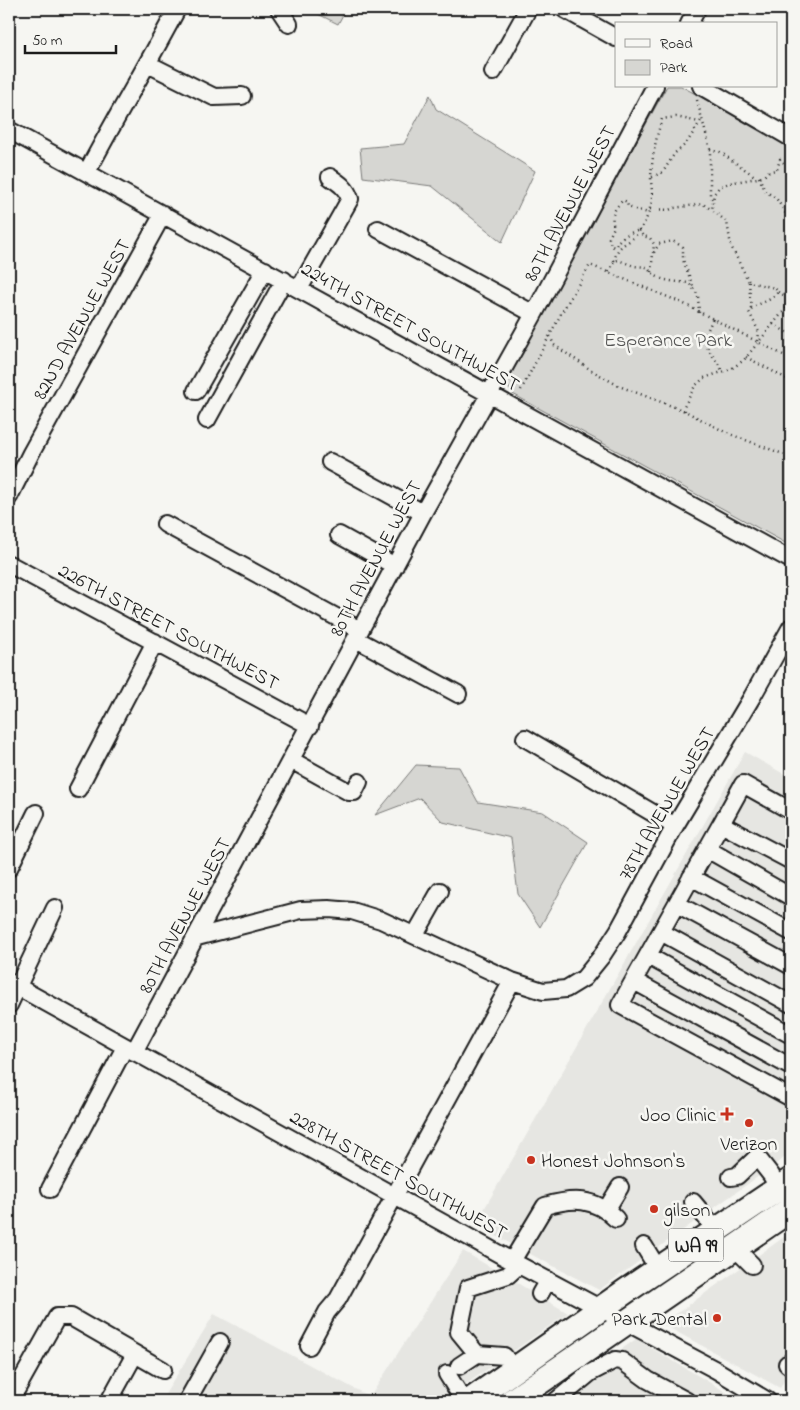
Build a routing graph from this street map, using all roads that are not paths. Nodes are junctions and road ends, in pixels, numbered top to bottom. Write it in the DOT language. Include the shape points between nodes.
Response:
graph roads {
  1 [pos="177,9"];
  2 [pos="279,9"];
  3 [pos="528,9"];
  4 [pos="564,9"];
  5 [pos="697,9"];
  6 [pos="690,22"];
  7 [pos="290,24"];
  8 [pos="615,37"];
  9 [pos="148,64"];
  10 [pos="493,72"];
  11 [pos="654,88"];
  12 [pos="699,91"];
  13 [pos="242,96"];
  14 [pos="9,130"];
  15 [pos="791,138"];
  16 [pos="87,172"];
  17 [pos="330,177"];
  18 [pos="163,214"];
  19 [pos="378,229"];
  20 [pos="265,270"];
  21 [pos="284,280"];
  22 [pos="299,289"];
  23 [pos="534,314"];
  24 [pos="196,392"];
  25 [pos="490,394"];
  26 [pos="207,420"];
  27 [pos="330,462"];
  28 [pos="9,497"];
  29 [pos="423,512"];
  30 [pos="164,524"];
  31 [pos="339,535"];
  32 [pos="791,560"];
  33 [pos="9,564"];
  34 [pos="395,566"];
  35 [pos="791,627"];
  36 [pos="358,634"];
  37 [pos="154,642"];
  38 [pos="458,694"];
  39 [pos="310,726"];
  40 [pos="525,738"];
  41 [pos="291,760"];
  42 [pos="359,782"];
  43 [pos="78,789"];
  44 [pos="791,811"];
  45 [pos="36,813"];
  46 [pos="721,824"];
  47 [pos="675,826"];
  48 [pos="707,849"];
  49 [pos="791,861"];
  50 [pos="9,868"];
  51 [pos="691,877"];
  52 [pos="440,891"];
  53 [pos="791,897"];
  54 [pos="677,904"];
  55 [pos="55,908"];
  56 [pos="661,932"];
  57 [pos="791,932"];
  58 [pos="414,935"];
  59 [pos="197,937"];
  60 [pos="648,956"];
  61 [pos="791,966"];
  62 [pos="512,981"];
  63 [pos="634,981"];
  64 [pos="13,985"];
  65 [pos="791,1004"];
  66 [pos="9,1005"];
  67 [pos="791,1035"];
  68 [pos="130,1049"];
  69 [pos="791,1067"];
  70 [pos="791,1098"];
  71 [pos="731,1178"];
  72 [pos="785,1184"];
  73 [pos="620,1186"];
  74 [pos="50,1189"];
  75 [pos="394,1195"];
  76 [pos="693,1202"];
  77 [pos="791,1209"];
  78 [pos="717,1231"];
  79 [pos="644,1246"];
  80 [pos="734,1248"];
  81 [pos="516,1263"];
  82 [pos="752,1265"];
  83 [pos="658,1269"];
  84 [pos="600,1308"];
  85 [pos="626,1322"];
  86 [pos="220,1342"];
  87 [pos="309,1346"];
  88 [pos="135,1354"];
  89 [pos="477,1354"];
  90 [pos="514,1369"];
  91 [pos="163,1370"];
  92 [pos="524,1398"];
  93 [pos="10,1401"];
  94 [pos="109,1401"];
  95 [pos="187,1401"];
  96 [pos="464,1401"];
  97 [pos="470,1401"];
  98 [pos="556,1401"];
  99 [pos="687,1401"];
  100 [pos="768,1401"];
  1 -- 9 [label="street"];
  2 -- 7 [label="street"];
  3 -- 10 [label="street"];
  4 -- 8 [label="street"];
  5 -- 6 [label="street"];
  9 -- 13 [label="street" via="214,97"];
  9 -- 16 [label="street"];
  11 -- 23 [label="street, 80TH AVENUE WEST"];
  12 -- 15 [label="street"];
  14 -- 16 [label="street, 224TH STREET SOUTHWEST"];
  16 -- 18 [label="street, 224TH STREET SOUTHWEST"];
  17 -- 22 [label="street" via="344,186 350,199"];
  18 -- 20 [label="street, 224TH STREET SOUTHWEST"];
  18 -- 28 [label="street, 82ND AVENUE WEST"];
  19 -- 23 [label="street"];
  20 -- 21 [label="street, 224TH STREET SOUTHWEST"];
  20 -- 24 [label="street"];
  21 -- 22 [label="street, 224TH STREET SOUTHWEST"];
  21 -- 26 [label="street"];
  22 -- 25 [label="street, 224TH STREET SOUTHWEST"];
  23 -- 25 [label="street, 80TH AVENUE WEST"];
  25 -- 29 [label="street, 80TH AVENUE WEST"];
  25 -- 32 [label="street, 224TH STREET SOUTHWEST"];
  27 -- 29 [label="street"];
  29 -- 34 [label="street, 80TH AVENUE WEST"];
  30 -- 36 [label="street"];
  31 -- 34 [label="street"];
  33 -- 37 [label="street, 226TH STREET SOUTHWEST"];
  34 -- 36 [label="street, 80TH AVENUE WEST"];
  35 -- 47 [label="street, 78TH AVENUE WEST"];
  36 -- 38 [label="street"];
  36 -- 39 [label="street, 80TH AVENUE WEST"];
  37 -- 39 [label="street, 226TH STREET SOUTHWEST"];
  37 -- 43 [label="street"];
  39 -- 41 [label="street, 80TH AVENUE WEST"];
  40 -- 47 [label="street"];
  41 -- 42 [label="street" via="348,792 354,792"];
  41 -- 59 [label="street, 80TH AVENUE WEST"];
  44 -- 46 [label="street" via="743,784"];
  45 -- 50 [label="street"];
  46 -- 48 [label="street"];
  46 -- 49 [label="street"];
  47 -- 62 [label="street, 78TH AVENUE WEST" via="618,931 584,978 566,989 543,991"];
  48 -- 51 [label="street"];
  48 -- 53 [label="street"];
  51 -- 54 [label="street"];
  51 -- 57 [label="street"];
  52 -- 58 [label="street"];
  54 -- 56 [label="street"];
  54 -- 61 [label="street"];
  55 -- 64 [label="street"];
  56 -- 60 [label="street"];
  56 -- 65 [label="street"];
  58 -- 59 [label="street" via="352,911 329,909 302,910"];
  58 -- 62 [label="street"];
  59 -- 68 [label="street, 80TH AVENUE WEST"];
  60 -- 63 [label="street"];
  60 -- 67 [label="street"];
  62 -- 75 [label="street"];
  63 -- 69 [label="street"];
  63 -- 70 [label="street" via="620,1005"];
  64 -- 66 [label="street"];
  64 -- 68 [label="street, 228TH STREET SOUTHWEST"];
  68 -- 74 [label="street, 80TH AVENUE WEST"];
  68 -- 75 [label="street, 228TH STREET SOUTHWEST"];
  71 -- 72 [label="street" via="757,1157 771,1175"];
  72 -- 78 [label="highway, WA 99"];
  73 -- 81 [label="street" via="611,1214 580,1201 565,1200 545,1206"];
  75 -- 81 [label="street, 228TH STREET SOUTHWEST"];
  75 -- 87 [label="street"];
  76 -- 78 [label="street"];
  77 -- 80 [label="highway, WA 99"];
  78 -- 83 [label="highway, WA 99"];
  79 -- 83 [label="street"];
  80 -- 82 [label="street"];
  80 -- 85 [label="highway, WA 99"];
  81 -- 84 [label="street, 228TH STREET SOUTHWEST" via="544,1287"];
  81 -- 89 [label="street" via="508,1275 468,1288 459,1332"];
  83 -- 84 [label="highway, WA 99"];
  84 -- 85 [label="street, 228TH STREET SOUTHWEST"];
  84 -- 90 [label="highway, WA 99"];
  85 -- 92 [label="highway, WA 99"];
  85 -- 100 [label="street, 228TH STREET SOUTHWEST"];
  86 -- 95 [label="street"];
  88 -- 91 [label="street"];
  88 -- 93 [label="street" via="71,1317 57,1317"];
  88 -- 94 [label="street"];
  89 -- 90 [label="street" via="504,1356"];
  89 -- 96 [label="street" via="453,1370"];
  90 -- 97 [label="highway, WA 99"];
  98 -- 99 [label="street" via="590,1374 615,1360"];
}
